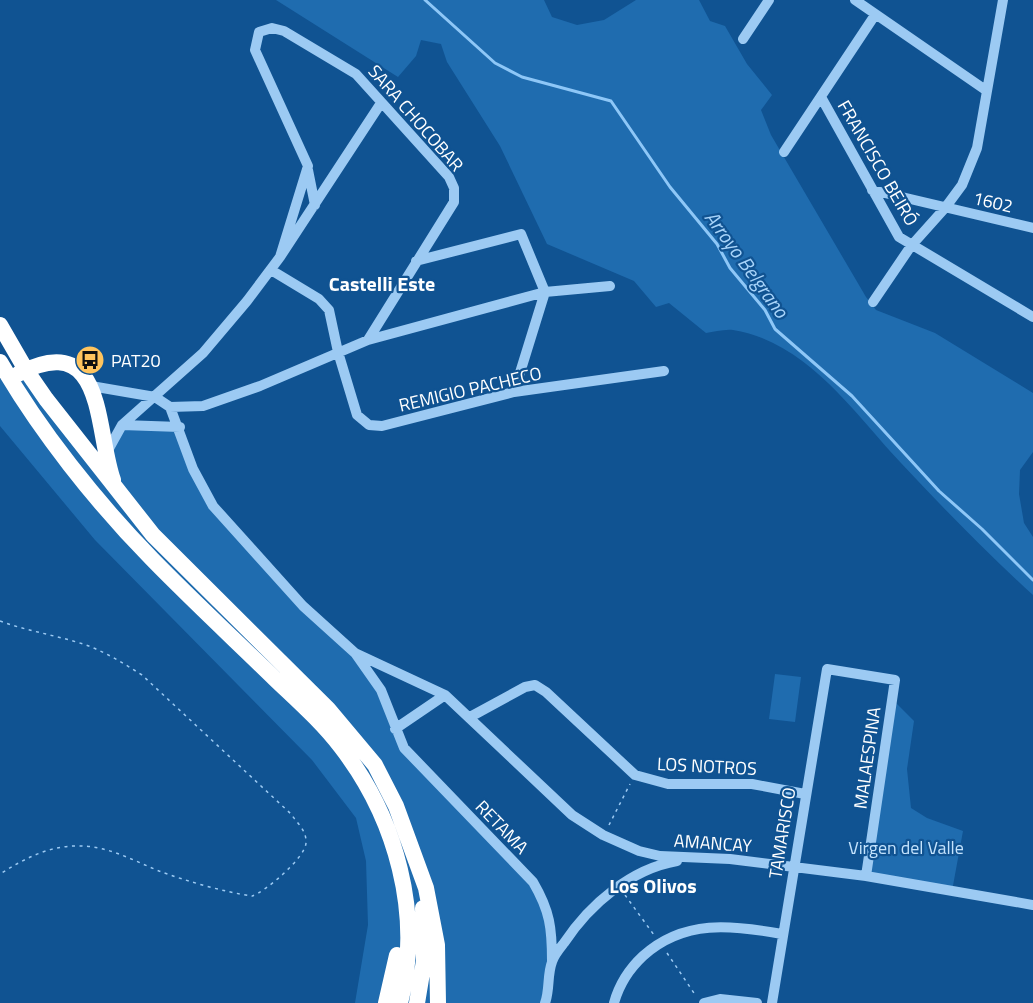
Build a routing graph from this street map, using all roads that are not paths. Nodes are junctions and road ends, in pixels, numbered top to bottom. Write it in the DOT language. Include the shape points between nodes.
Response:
graph roads {
  1 [pos="769,0"];
  2 [pos="855,0"];
  3 [pos="1003,0"];
  4 [pos="875,15"];
  5 [pos="743,39"];
  6 [pos="987,91"];
  7 [pos="820,97"];
  8 [pos="381,103"];
  9 [pos="784,152"];
  10 [pos="308,166"];
  11 [pos="873,190"];
  12 [pos="315,205"];
  13 [pos="945,208"];
  14 [pos="1033,228"];
  15 [pos="910,246"];
  16 [pos="280,258"];
  17 [pos="417,261"];
  18 [pos="271,270"];
  19 [pos="610,286"];
  20 [pos="545,292"];
  21 [pos="873,302"];
  22 [pos="1033,317"];
  23 [pos="0,325"];
  24 [pos="368,340"];
  25 [pos="338,352"];
  26 [pos="0,362"];
  27 [pos="26,370"];
  28 [pos="664,371"];
  29 [pos="5,379"];
  30 [pos="92,386"];
  31 [pos="514,392"];
  32 [pos="155,397"];
  33 [pos="170,407"];
  34 [pos="122,425"];
  35 [pos="180,427"];
  36 [pos="106,456"];
  37 [pos="120,494"];
  38 [pos="355,653"];
  39 [pos="895,680"];
  40 [pos="445,695"];
  41 [pos="470,717"];
  42 [pos="394,729"];
  43 [pos="805,794"];
  44 [pos="411,845"];
  45 [pos="689,859"];
  46 [pos="793,867"];
  47 [pos="866,876"];
  48 [pos="406,901"];
  49 [pos="1033,905"];
  50 [pos="782,934"];
  51 [pos="552,962"];
  52 [pos="386,1003"];
  53 [pos="400,1003"];
  54 [pos="417,1003"];
  55 [pos="438,1003"];
  56 [pos="545,1003"];
  57 [pos="614,1003"];
  58 [pos="704,1003"];
  59 [pos="757,1003"];
  60 [pos="772,1003"];
  1 -- 5 [label="street"];
  2 -- 4 [label="street"];
  3 -- 6 [label="street"];
  4 -- 6 [label="street"];
  4 -- 7 [label="street"];
  6 -- 13 [label="street" via="972,164"];
  7 -- 9 [label="street"];
  7 -- 11 [label="street, FRANCISCO BEIRÓ"];
  8 -- 10 [label="street, SARA CHOCOBAR" via="347,67 284,31 272,28 259,32 255,50"];
  8 -- 12 [label="street"];
  8 -- 17 [label="street, SARA CHOCOBAR" via="449,177 454,188 454,202"];
  10 -- 12 [label="street"];
  10 -- 16 [label="street"];
  11 -- 13 [label="street, 1602"];
  11 -- 15 [label="street, FRANCISCO BEIRÓ" via="899,237"];
  12 -- 16 [label="street"];
  13 -- 14 [label="street, 1602"];
  13 -- 15 [label="street"];
  15 -- 21 [label="street"];
  15 -- 22 [label="street, FRANCISCO BEIRÓ"];
  16 -- 18 [label="street"];
  17 -- 20 [label="street" via="521,234"];
  17 -- 24 [label="street"];
  18 -- 25 [label="street" via="319,299 329,310"];
  18 -- 32 [label="street" via="202,353"];
  19 -- 20 [label="street"];
  20 -- 24 [label="street"];
  20 -- 31 [label="street"];
  23 -- 27 [label="highway"];
  24 -- 25 [label="street"];
  25 -- 31 [label="street, REMIGIO PACHECO" via="357,415 369,425 382,426"];
  25 -- 33 [label="street" via="213,403"];
  26 -- 29 [label="highway"];
  27 -- 29 [label="highway"];
  27 -- 30 [label="highway" via="62,363 80,371"];
  27 -- 37 [label="highway"];
  28 -- 31 [label="street, REMIGIO PACHECO"];
  29 -- 48 [label="highway" via="65,458 150,557 340,746 382,813 396,852"];
  30 -- 32 [label="street"];
  30 -- 36 [label="highway"];
  32 -- 33 [label="street"];
  32 -- 34 [label="street"];
  33 -- 35 [label="street"];
  34 -- 35 [label="street"];
  34 -- 36 [label="street"];
  35 -- 38 [label="street" via="193,469 213,506 303,606"];
  36 -- 37 [label="highway"];
  37 -- 44 [label="highway" via="153,535 357,741 388,789"];
  38 -- 40 [label="street, AMANCAY"];
  38 -- 42 [label="street, RETAMA" via="381,690"];
  39 -- 43 [label="street, TAMARISCO" via="827,669"];
  39 -- 47 [label="street, MALAESPINA"];
  40 -- 41 [label="street, AMANCAY"];
  40 -- 42 [label="street"];
  41 -- 43 [label="street, LOS NOTROS" via="535,685 635,775 668,784 752,784"];
  41 -- 45 [label="street, AMANCAY" via="572,815 603,836 639,851"];
  42 -- 51 [label="street, RETAMA" via="404,748 532,882 548,908"];
  43 -- 46 [label="street, TAMARISCO"];
  44 -- 54 [label="highway" via="423,914 423,961"];
  44 -- 55 [label="highway" via="434,921"];
  45 -- 46 [label="street, AMANCAY" via="730,858"];
  45 -- 51 [label="street" via="657,864 602,899 573,929"];
  46 -- 47 [label="street, AMANCAY"];
  46 -- 50 [label="street, TAMARISCO"];
  47 -- 49 [label="street, AMANCAY"];
  48 -- 52 [label="highway"];
  48 -- 53 [label="highway" via="408,947"];
  50 -- 57 [label="street" via="737,926 683,931 655,945 631,968"];
  50 -- 60 [label="street, TAMARISCO"];
  51 -- 56 [label="street"];
  58 -- 59 [label="street" via="720,999"];
}
